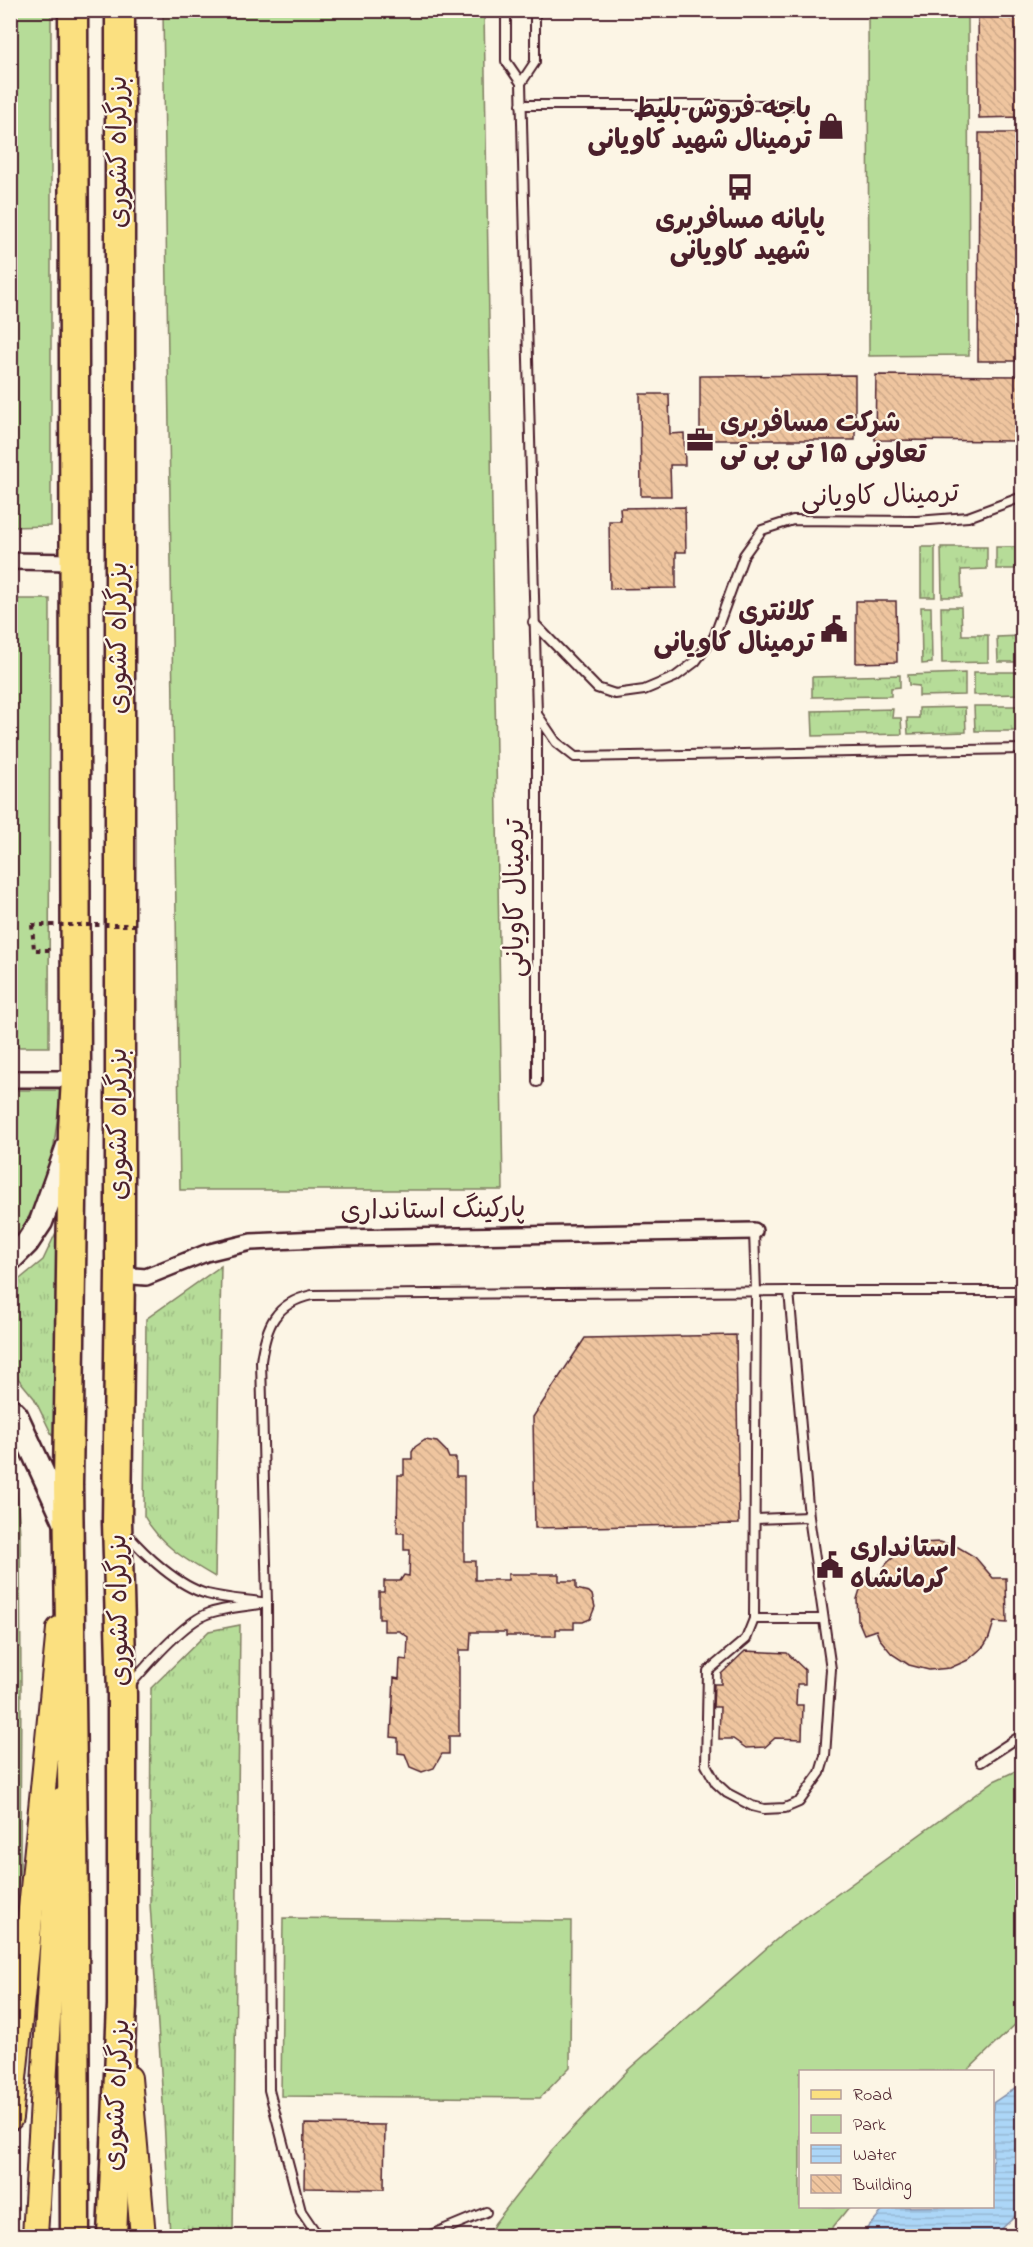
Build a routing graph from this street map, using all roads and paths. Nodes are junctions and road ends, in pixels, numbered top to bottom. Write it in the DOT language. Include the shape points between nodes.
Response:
graph roads {
  1 [pos="73,10"];
  2 [pos="120,10"];
  3 [pos="506,10"];
  4 [pos="535,10"];
  5 [pos="520,83"];
  6 [pos="521,105"];
  7 [pos="794,105"];
  8 [pos="1023,497"];
  9 [pos="10,561"];
  10 [pos="75,562"];
  11 [pos="533,622"];
  12 [pos="537,714"];
  13 [pos="1023,749"];
  14 [pos="139,925"];
  15 [pos="34,950"];
  16 [pos="10,1079"];
  17 [pos="76,1079"];
  18 [pos="537,1082"];
  19 [pos="73,1130"];
  20 [pos="754,1231"];
  21 [pos="10,1260"];
  22 [pos="120,1275"];
  23 [pos="756,1291"];
  24 [pos="789,1291"];
  25 [pos="1023,1291"];
  26 [pos="10,1409"];
  27 [pos="809,1517"];
  28 [pos="755,1519"];
  29 [pos="117,1522"];
  30 [pos="69,1532"];
  31 [pos="267,1603"];
  32 [pos="754,1619"];
  33 [pos="823,1619"];
  34 [pos="71,1623"];
  35 [pos="122,1695"];
  36 [pos="1023,1735"];
  37 [pos="981,1762"];
  38 [pos="122,2005"];
  39 [pos="20,2027"];
  40 [pos="10,2056"];
  41 [pos="10,2118"];
  42 [pos="486,2212"];
  43 [pos="35,2236"];
  44 [pos="75,2236"];
  45 [pos="112,2236"];
  46 [pos="143,2236"];
  47 [pos="318,2236"];
  48 [pos="428,2236"];
  1 -- 10 [label="highway, بزرگراه کشوری"];
  2 -- 22 [label="highway, بزرگراه کشوری"];
  3 -- 5 [label="lane, ترمینال کاویانی" via="506,61"];
  4 -- 5 [label="lane" via="535,62"];
  5 -- 6 [label="lane, ترمینال کاویانی"];
  6 -- 7 [label="lane"];
  6 -- 11 [label="lane, ترمینال کاویانی"];
  8 -- 11 [label="lane, ترمینال کاویانی" via="968,517 917,522 793,520 762,530 744,555 714,637 695,662 675,677 644,690 615,694 597,688"];
  9 -- 10 [label="street"];
  10 -- 17 [label="highway, بزرگراه کشوری"];
  11 -- 12 [label="lane, ترمینال کاویانی"];
  12 -- 13 [label="lane" via="556,742 575,757"];
  12 -- 18 [label="lane, ترمینال کاویانی"];
  14 -- 15 [label="path, bridge" via="32,925"];
  16 -- 17 [label="street"];
  17 -- 19 [label="highway, بزرگراه کشوری"];
  19 -- 21 [label="main road" via="41,1222"];
  19 -- 30 [label="highway, بزرگراه کشوری"];
  20 -- 22 [label="street, پارکینگ استانداری" via="251,1242 206,1253 146,1277"];
  20 -- 23 [label="lane"];
  22 -- 29 [label="highway, بزرگراه کشوری"];
  23 -- 24 [label="lane"];
  23 -- 28 [label="lane"];
  23 -- 31 [label="lane" via="312,1295 287,1304 269,1325 261,1361"];
  24 -- 25 [label="lane"];
  24 -- 27 [label="lane"];
  26 -- 30 [label="main road"];
  27 -- 28 [label="lane"];
  27 -- 33 [label="lane"];
  28 -- 32 [label="lane"];
  29 -- 31 [label="lane" via="145,1554 192,1587 206,1594"];
  29 -- 35 [label="highway, بزرگراه کشوری"];
  30 -- 34 [label="highway, بزرگراه کشوری"];
  30 -- 39 [label="main road"];
  31 -- 35 [label="lane" via="206,1614 151,1660"];
  31 -- 47 [label="lane" via="269,2090 301,2211"];
  32 -- 33 [label="lane"];
  32 -- 33 [label="lane" via="746,1639 708,1671 706,1766 727,1793 764,1809 785,1808 799,1802 820,1773 825,1756 831,1669"];
  34 -- 43 [label="main road"];
  34 -- 44 [label="highway, بزرگراه کشوری"];
  35 -- 38 [label="highway, بزرگراه کشوری"];
  36 -- 37 [label="lane"];
  38 -- 45 [label="highway, بزرگراه کشوری"];
  38 -- 46 [label="main road"];
  39 -- 40 [label="lane"];
  39 -- 41 [label="main road"];
  42 -- 48 [label="lane"];
}
